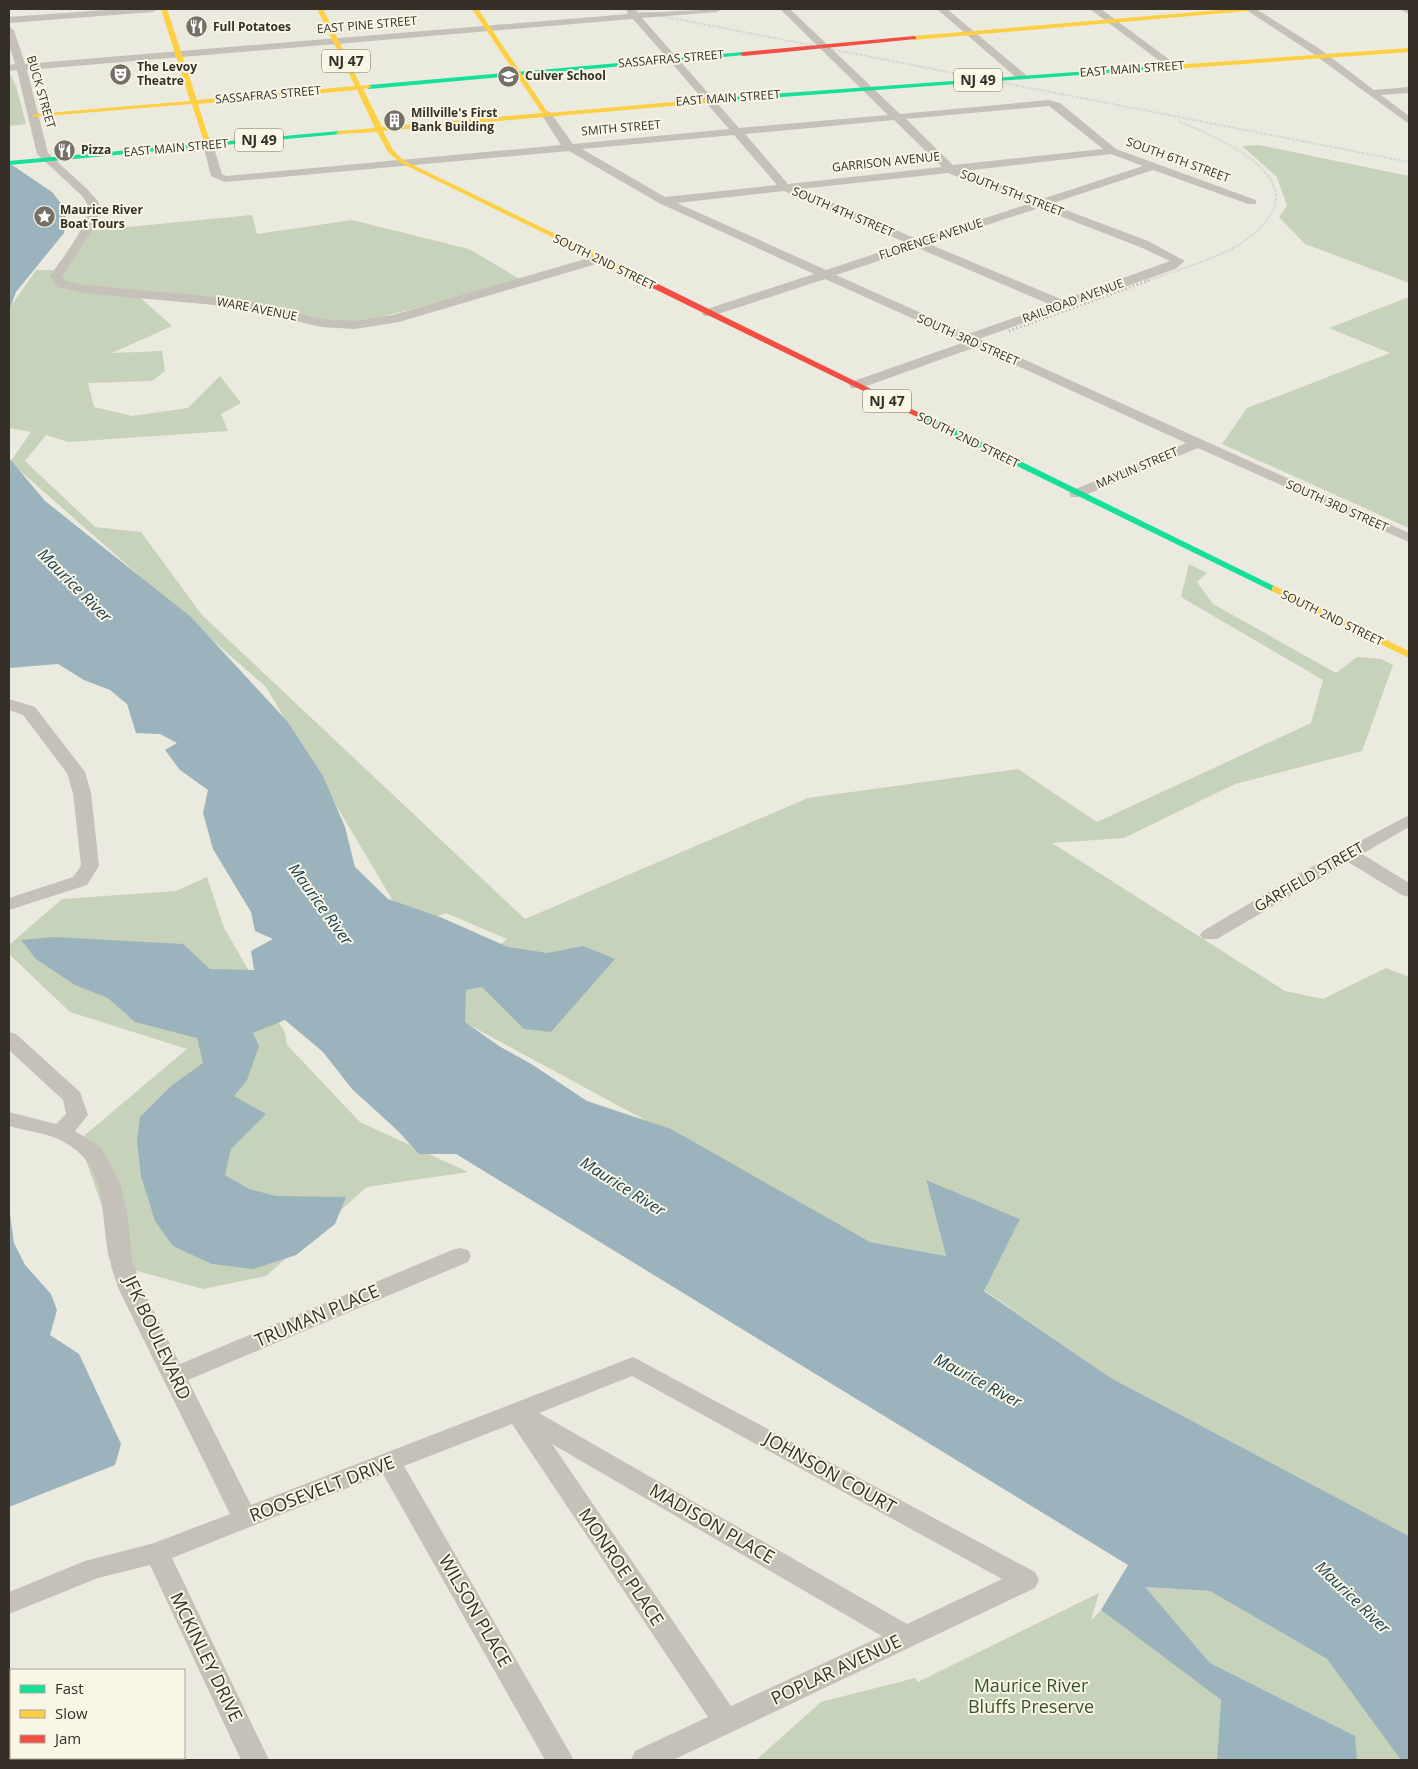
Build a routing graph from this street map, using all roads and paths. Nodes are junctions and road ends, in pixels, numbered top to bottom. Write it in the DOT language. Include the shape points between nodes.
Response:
graph roads {
  1 [pos="153,9"];
  2 [pos="164,9"];
  3 [pos="320,9"];
  4 [pos="475,9"];
  5 [pos="718,9"];
  6 [pos="785,9"];
  7 [pos="942,9"];
  8 [pos="1095,9"];
  9 [pos="1249,9"];
  10 [pos="1405,9"];
  11 [pos="1409,11"];
  12 [pos="632,12"];
  13 [pos="9,20"];
  14 [pos="1111,20"];
  15 [pos="488,28"];
  16 [pos="9,30"];
  17 [pos="970,33"];
  18 [pos="336,41"];
  19 [pos="823,46"];
  20 [pos="1409,50"];
  21 [pos="179,54"];
  22 [pos="1322,56"];
  23 [pos="674,59"];
  24 [pos="1173,66"];
  25 [pos="14,68"];
  26 [pos="519,73"];
  27 [pos="1022,77"];
  28 [pos="359,87"];
  29 [pos="866,88"];
  30 [pos="1409,90"];
  31 [pos="1371,93"];
  32 [pos="709,100"];
  33 [pos="194,102"];
  34 [pos="1019,105"];
  35 [pos="546,114"];
  36 [pos="35,116"];
  37 [pos="896,116"];
  38 [pos="1409,121"];
  39 [pos="380,129"];
  40 [pos="736,132"];
  41 [pos="208,145"];
  42 [pos="570,147"];
  43 [pos="1112,151"];
  44 [pos="48,160"];
  45 [pos="9,163"];
  46 [pos="403,163"];
  47 [pos="1154,166"];
  48 [pos="950,168"];
  49 [pos="785,187"];
  50 [pos="663,201"];
  51 [pos="1252,202"];
  52 [pos="1039,204"];
  53 [pos="919,244"];
  54 [pos="599,259"];
  55 [pos="1178,262"];
  56 [pos="825,274"];
  57 [pos="1063,305"];
  58 [pos="708,313"];
  59 [pos="971,341"];
  60 [pos="856,385"];
  61 [pos="1197,443"];
  62 [pos="1076,494"];
  63 [pos="1409,538"];
  64 [pos="1409,655"];
  65 [pos="9,704"];
  66 [pos="1409,820"];
  67 [pos="1348,854"];
  68 [pos="1409,891"];
  69 [pos="9,904"];
  70 [pos="1210,934"];
  71 [pos="9,1039"];
  72 [pos="9,1119"];
  73 [pos="61,1132"];
  74 [pos="460,1256"];
  75 [pos="633,1366"];
  76 [pos="174,1376"];
  77 [pos="516,1412"];
  78 [pos="389,1462"];
  79 [pos="245,1519"];
  80 [pos="157,1553"];
  81 [pos="1026,1580"];
  82 [pos="9,1603"];
  83 [pos="907,1637"];
  84 [pos="726,1722"];
  85 [pos="256,1760"];
  86 [pos="560,1760"];
  87 [pos="645,1760"];
  1 -- 13 [label="street"];
  2 -- 21 [label="main road"];
  3 -- 18 [label="main road, NJ 47"];
  4 -- 15 [label="main road"];
  5 -- 12 [label="street, EAST PINE STREET"];
  6 -- 19 [label="street, SOUTH 5TH STREET"];
  7 -- 17 [label="street"];
  8 -- 14 [label="street"];
  9 -- 14 [label="main road, SASSAFRAS STREET"];
  9 -- 22 [label="street"];
  10 -- 11 [label="street"];
  12 -- 15 [label="street, EAST PINE STREET"];
  12 -- 23 [label="street"];
  14 -- 17 [label="main road, SASSAFRAS STREET"];
  14 -- 24 [label="street"];
  15 -- 18 [label="street, EAST PINE STREET"];
  15 -- 26 [label="main road"];
  16 -- 25 [label="street, BUCK STREET"];
  17 -- 19 [label="main road, SASSAFRAS STREET"];
  17 -- 27 [label="street"];
  18 -- 21 [label="street, EAST PINE STREET"];
  18 -- 28 [label="main road, NJ 47"];
  19 -- 23 [label="main road, SASSAFRAS STREET"];
  19 -- 29 [label="street, SOUTH 5TH STREET"];
  20 -- 22 [label="main road, EAST MAIN STREET / NJ 49"];
  21 -- 25 [label="street, EAST PINE STREET"];
  21 -- 33 [label="main road"];
  22 -- 24 [label="main road, EAST MAIN STREET / NJ 49"];
  22 -- 31 [label="street"];
  23 -- 26 [label="main road, SASSAFRAS STREET"];
  23 -- 32 [label="street"];
  24 -- 27 [label="main road, EAST MAIN STREET / NJ 49"];
  25 -- 36 [label="street, BUCK STREET"];
  26 -- 28 [label="main road, SASSAFRAS STREET"];
  26 -- 35 [label="main road"];
  27 -- 29 [label="main road, EAST MAIN STREET / NJ 49"];
  28 -- 33 [label="main road, SASSAFRAS STREET"];
  28 -- 39 [label="main road, NJ 47"];
  29 -- 32 [label="main road, EAST MAIN STREET / NJ 49"];
  29 -- 37 [label="street, SOUTH 5TH STREET"];
  30 -- 31 [label="street"];
  31 -- 38 [label="street"];
  32 -- 35 [label="main road, EAST MAIN STREET / NJ 49"];
  32 -- 40 [label="street, SOUTH 4TH STREET"];
  33 -- 36 [label="main road, SASSAFRAS STREET"];
  33 -- 41 [label="main road"];
  34 -- 37 [label="street, SMITH STREET"];
  34 -- 43 [label="street, SOUTH 6TH STREET" via="1054,104"];
  35 -- 39 [label="main road, EAST MAIN STREET / NJ 49"];
  35 -- 42 [label="street, SOUTH 3RD STREET"];
  36 -- 44 [label="street, BUCK STREET" via="42,151"];
  37 -- 40 [label="street, SMITH STREET"];
  37 -- 48 [label="street, SOUTH 5TH STREET"];
  39 -- 41 [label="main road, EAST MAIN STREET / NJ 49"];
  39 -- 46 [label="main road, SOUTH 2ND STREET / NJ 47" via="390,151"];
  40 -- 42 [label="street, SMITH STREET"];
  40 -- 49 [label="street, SOUTH 4TH STREET"];
  41 -- 44 [label="main road, EAST MAIN STREET / NJ 49"];
  41 -- 46 [label="street, SMITH STREET" via="217,176 226,179"];
  42 -- 46 [label="street, SMITH STREET"];
  42 -- 50 [label="street, SOUTH 3RD STREET"];
  43 -- 47 [label="street, SOUTH 6TH STREET"];
  43 -- 48 [label="street, GARRISON AVENUE"];
  44 -- 45 [label="main road, NJ 49"];
  44 -- 54 [label="street, WARE AVENUE" via="92,201 94,209 91,222 56,276 62,284 69,286 210,300 322,323 354,325 394,319"];
  46 -- 54 [label="main road, SOUTH 2ND STREET / NJ 47"];
  47 -- 51 [label="street, SOUTH 6TH STREET"];
  47 -- 52 [label="street, FLORENCE AVENUE"];
  48 -- 49 [label="street, GARRISON AVENUE"];
  48 -- 52 [label="street, SOUTH 5TH STREET"];
  49 -- 50 [label="street, GARRISON AVENUE"];
  49 -- 53 [label="street, SOUTH 4TH STREET"];
  50 -- 56 [label="street, SOUTH 3RD STREET"];
  52 -- 53 [label="street, FLORENCE AVENUE"];
  52 -- 55 [label="street, SOUTH 5TH STREET" via="1177,258"];
  53 -- 56 [label="street, FLORENCE AVENUE"];
  53 -- 57 [label="street, SOUTH 4TH STREET"];
  54 -- 58 [label="main road, SOUTH 2ND STREET / NJ 47"];
  55 -- 57 [label="street, RAILROAD AVENUE"];
  56 -- 58 [label="street, FLORENCE AVENUE"];
  56 -- 59 [label="street, SOUTH 3RD STREET"];
  57 -- 59 [label="street, RAILROAD AVENUE"];
  58 -- 60 [label="main road, SOUTH 2ND STREET / NJ 47"];
  59 -- 60 [label="street, RAILROAD AVENUE"];
  59 -- 61 [label="street, SOUTH 3RD STREET"];
  60 -- 62 [label="main road, SOUTH 2ND STREET / NJ 47"];
  61 -- 62 [label="street, MAYLIN STREET"];
  61 -- 63 [label="street, SOUTH 3RD STREET"];
  62 -- 64 [label="main road, SOUTH 2ND STREET / NJ 47"];
  65 -- 69 [label="street" via="29,711 76,772 82,793 90,866 80,881"];
  66 -- 67 [label="street, GARFIELD STREET"];
  67 -- 68 [label="street"];
  67 -- 70 [label="street, GARFIELD STREET"];
  71 -- 73 [label="street" via="73,1097 77,1115"];
  72 -- 73 [label="street, JFK BOULEVARD"];
  73 -- 76 [label="street, JFK BOULEVARD" via="93,1152 109,1183 121,1260 131,1290"];
  74 -- 76 [label="street, TRUMAN PLACE"];
  75 -- 77 [label="street, ROOSEVELT DRIVE"];
  75 -- 81 [label="street, JOHNSON COURT"];
  76 -- 79 [label="street, JFK BOULEVARD"];
  77 -- 78 [label="street, ROOSEVELT DRIVE"];
  77 -- 83 [label="street, MADISON PLACE"];
  77 -- 84 [label="street, MONROE PLACE"];
  78 -- 79 [label="street, ROOSEVELT DRIVE"];
  78 -- 86 [label="street, WILSON PLACE"];
  79 -- 80 [label="street, ROOSEVELT DRIVE"];
  80 -- 82 [label="street, ROOSEVELT DRIVE" via="94,1568"];
  80 -- 85 [label="street, MCKINLEY DRIVE"];
  81 -- 83 [label="street, POPLAR AVENUE"];
  83 -- 84 [label="street, POPLAR AVENUE"];
  84 -- 87 [label="street, POPLAR AVENUE"];
}
